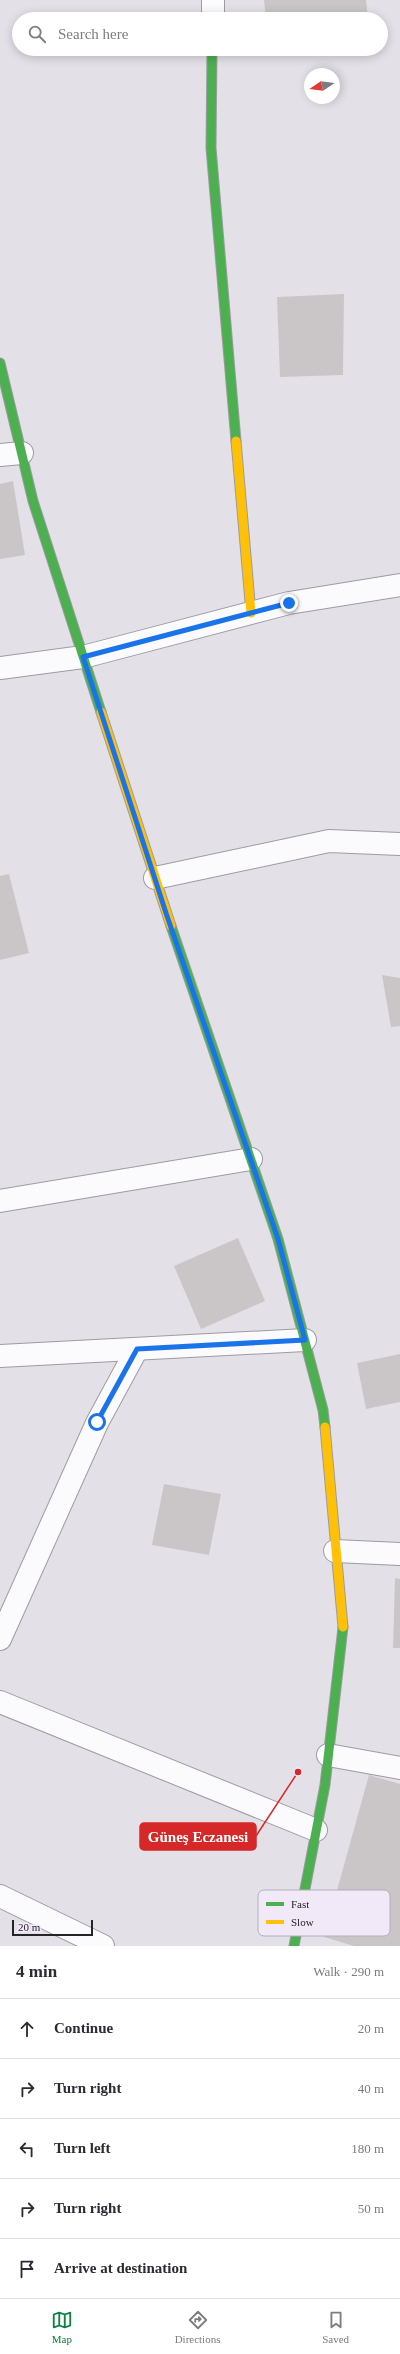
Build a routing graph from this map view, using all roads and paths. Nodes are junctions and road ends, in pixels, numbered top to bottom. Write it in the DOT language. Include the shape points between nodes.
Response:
graph roads {
  1 [pos="213,0"];
  2 [pos="212,12"];
  3 [pos="212,56"];
  4 [pos="0,363"];
  5 [pos="22,453"];
  6 [pos="0,455"];
  7 [pos="400,585"];
  8 [pos="251,613"];
  9 [pos="83,657"];
  10 [pos="0,668"];
  11 [pos="400,844"];
  12 [pos="155,878"];
  13 [pos="251,1159"];
  14 [pos="0,1200"];
  15 [pos="305,1340"];
  16 [pos="137,1349"];
  17 [pos="0,1356"];
  18 [pos="335,1551"];
  19 [pos="400,1554"];
  20 [pos="0,1639"];
  21 [pos="0,1702"];
  22 [pos="328,1755"];
  23 [pos="400,1768"];
  24 [pos="316,1830"];
  25 [pos="305,1890"];
  26 [pos="0,1896"];
  27 [pos="296,1936"];
  28 [pos="103,1946"];
  29 [pos="294,1946"];
  1 -- 2 [label="street"];
  3 -- 8 [label="street" via="211,148"];
  4 -- 5 [label="street"];
  5 -- 6 [label="street"];
  5 -- 9 [label="street" via="33,501"];
  7 -- 8 [label="street" via="289,603"];
  8 -- 9 [label="street"];
  9 -- 10 [label="street"];
  9 -- 12 [label="street"];
  11 -- 12 [label="street" via="329,841"];
  12 -- 13 [label="street"];
  13 -- 14 [label="street"];
  13 -- 15 [label="street" via="278,1239"];
  15 -- 16 [label="street"];
  15 -- 18 [label="street" via="323,1410"];
  16 -- 17 [label="street"];
  16 -- 20 [label="street" via="97,1422"];
  18 -- 19 [label="street"];
  18 -- 22 [label="street" via="342,1630"];
  21 -- 24 [label="street"];
  22 -- 23 [label="street"];
  22 -- 24 [label="street"];
  24 -- 25 [label="street"];
  26 -- 28 [label="street"];
  27 -- 29 [label="street"];
}
